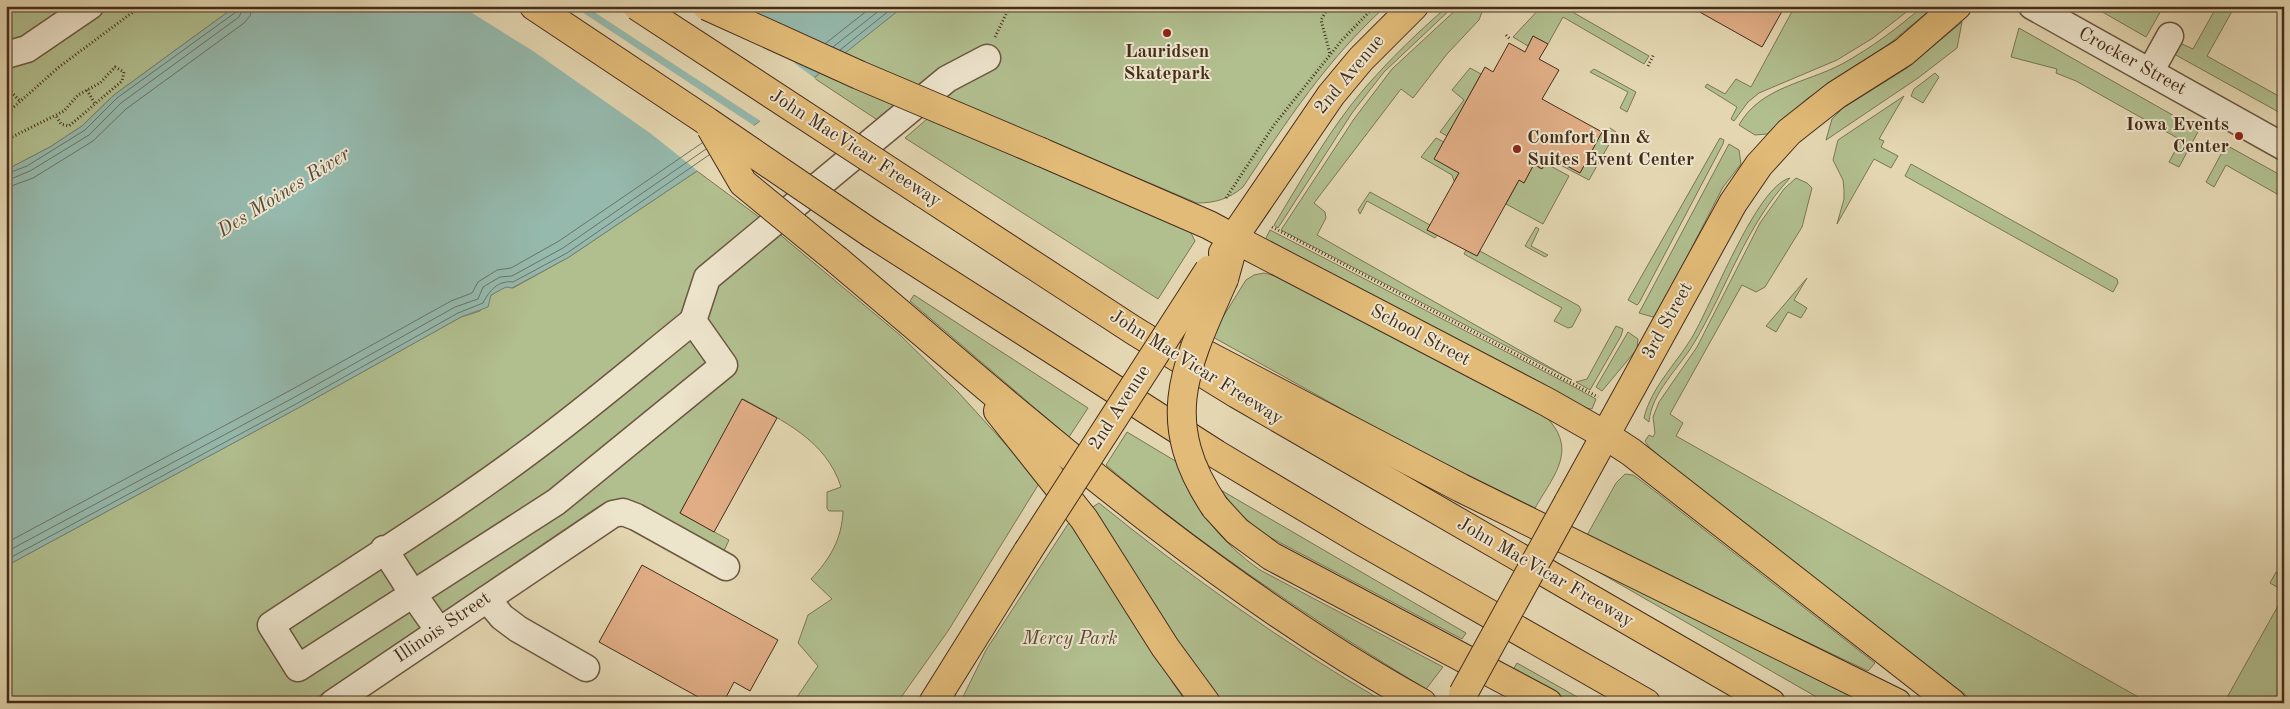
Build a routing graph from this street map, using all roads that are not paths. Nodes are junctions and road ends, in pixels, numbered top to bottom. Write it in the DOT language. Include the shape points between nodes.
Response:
graph roads {
  1 [pos="90,6"];
  2 [pos="534,6"];
  3 [pos="637,6"];
  4 [pos="707,6"];
  5 [pos="1414,6"];
  6 [pos="1957,6"];
  7 [pos="2032,6"];
  8 [pos="2170,36"];
  9 [pos="6,55"];
  10 [pos="987,58"];
  11 [pos="2150,72"];
  12 [pos="708,122"];
  13 [pos="2284,147"];
  14 [pos="1235,239"];
  15 [pos="1020,256"];
  16 [pos="1216,274"];
  17 [pos="694,321"];
  18 [pos="963,367"];
  19 [pos="1605,435"];
  20 [pos="551,505"];
  21 [pos="561,548"];
  22 [pos="384,549"];
  23 [pos="726,567"];
  24 [pos="413,594"];
  25 [pos="487,599"];
  26 [pos="439,631"];
  27 [pos="586,668"];
  28 [pos="1456,700"];
  29 [pos="333,703"];
  30 [pos="933,703"];
  31 [pos="1206,703"];
  32 [pos="1422,703"];
  33 [pos="1548,703"];
  34 [pos="1646,703"];
  35 [pos="1771,703"];
  36 [pos="1898,703"];
  37 [pos="1952,703"];
  1 -- 9 [label="street" via="27,49"];
  2 -- 12 [label="main road"];
  3 -- 15 [label="main road, John MacVicar Freeway, bridge"];
  4 -- 14 [label="main road, School Street, bridge"];
  5 -- 14 [label="main road, 2nd Avenue" via="1361,59 1331,95"];
  6 -- 19 [label="main road, 3rd Street" via="1904,52 1816,109 1766,156 1733,203"];
  7 -- 11 [label="street, Crocker Street"];
  8 -- 11 [label="street"];
  10 -- 17 [label="street" via="947,79 707,278"];
  11 -- 13 [label="street, Crocker Street"];
  12 -- 18 [label="main road, bridge" via="743,183"];
  12 -- 34 [label="main road, bridge" via="872,234 1216,454"];
  14 -- 16 [label="main road, 2nd Avenue"];
  14 -- 19 [label="main road, School Street"];
  15 -- 35 [label="main road, John MacVicar Freeway" via="1148,340 1327,448"];
  15 -- 36 [label="main road" via="1461,488"];
  16 -- 30 [label="main road, 2nd Avenue, bridge" via="1028,551"];
  16 -- 33 [label="main road, bridge" via="1186,372 1181,408 1188,453 1204,491 1215,507 1238,531 1271,556"];
  17 -- 20 [label="street" via="724,365"];
  17 -- 22 [label="street" via="554,433"];
  18 -- 31 [label="main road" via="1084,519 1165,647"];
  18 -- 32 [label="main road" via="1170,537 1305,632"];
  19 -- 28 [label="main road, 3rd Street, bridge"];
  19 -- 37 [label="main road, School Street"];
  20 -- 21 [label="street"];
  20 -- 24 [label="street"];
  21 -- 23 [label="street, Illinois Street" via="608,517 623,512"];
  21 -- 25 [label="street, Illinois Street"];
  22 -- 24 [label="street"];
  22 -- 24 [label="street" via="271,625 298,668"];
  24 -- 26 [label="street"];
  25 -- 26 [label="street, Illinois Street"];
  25 -- 27 [label="street" via="502,617 518,629"];
  26 -- 29 [label="street, Illinois Street"];
}
